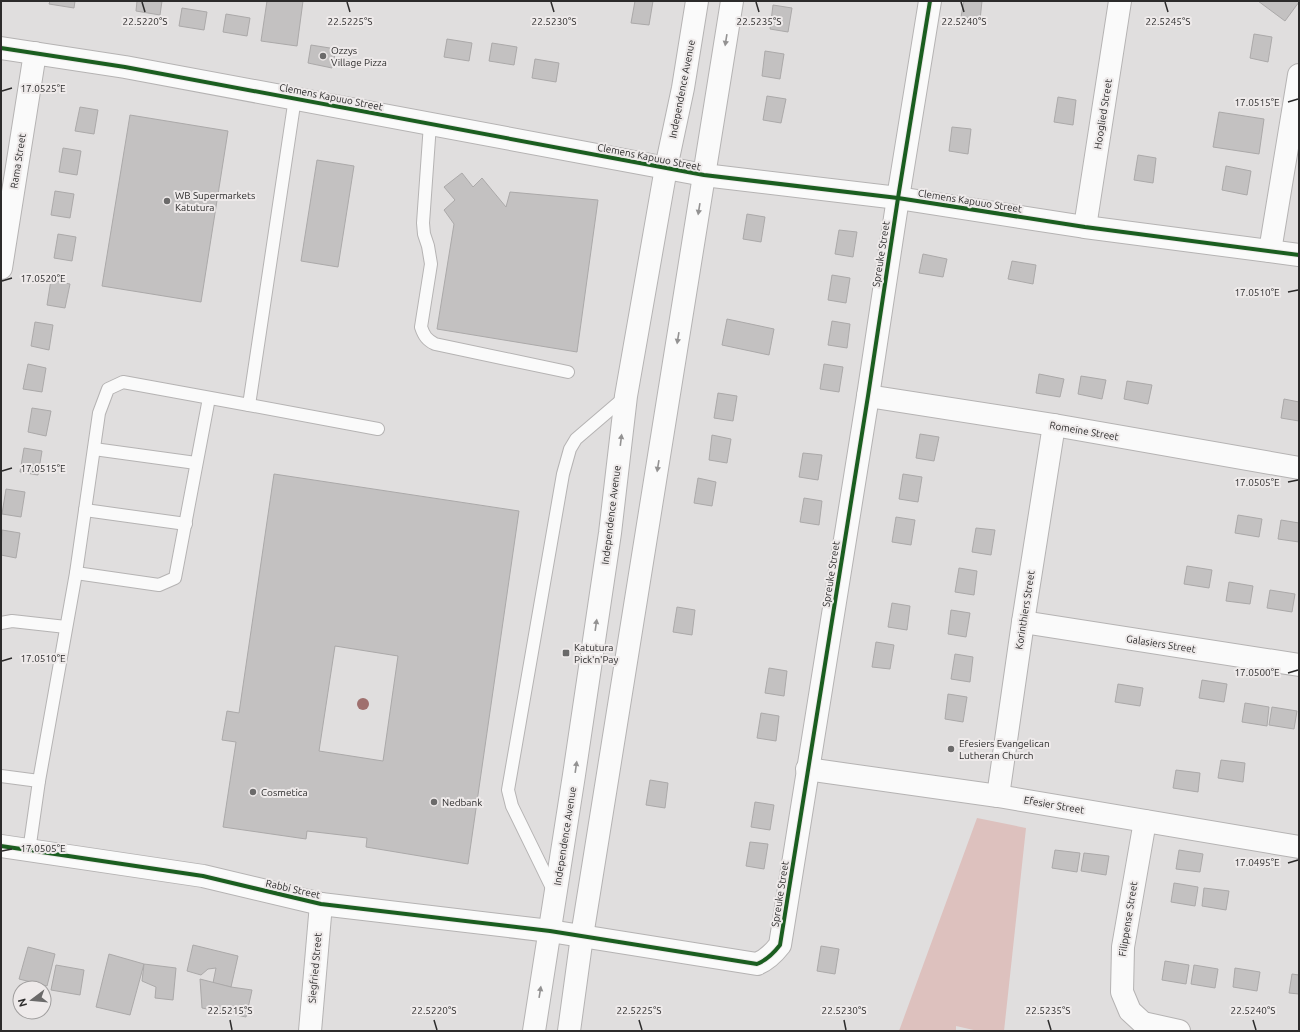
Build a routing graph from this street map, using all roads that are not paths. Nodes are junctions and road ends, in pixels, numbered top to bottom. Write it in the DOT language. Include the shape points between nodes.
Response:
graph roads {
  1 [pos="698,1"];
  2 [pos="732,1"];
  3 [pos="930,1"];
  4 [pos="1120,1"];
  5 [pos="1,48"];
  6 [pos="35,53"];
  7 [pos="1299,75"];
  8 [pos="295,98"];
  9 [pos="430,124"];
  10 [pos="666,168"];
  11 [pos="704,175"];
  12 [pos="898,198"];
  13 [pos="1086,227"];
  14 [pos="1270,251"];
  15 [pos="1299,256"];
  16 [pos="1,268"];
  17 [pos="568,372"];
  18 [pos="626,396"];
  19 [pos="868,396"];
  20 [pos="209,398"];
  21 [pos="250,405"];
  22 [pos="1054,425"];
  23 [pos="378,429"];
  24 [pos="94,449"];
  25 [pos="196,464"];
  26 [pos="1299,468"];
  27 [pos="85,510"];
  28 [pos="186,524"];
  29 [pos="76,573"];
  30 [pos="1023,622"];
  31 [pos="1,623"];
  32 [pos="66,627"];
  33 [pos="1299,665"];
  34 [pos="807,769"];
  35 [pos="1,776"];
  36 [pos="39,781"];
  37 [pos="998,796"];
  38 [pos="1145,821"];
  39 [pos="1,846"];
  40 [pos="1299,847"];
  41 [pos="30,851"];
  42 [pos="555,895"];
  43 [pos="321,904"];
  44 [pos="550,931"];
  45 [pos="582,936"];
  46 [pos="310,1031"];
  47 [pos="534,1031"];
  48 [pos="569,1031"];
  49 [pos="1179,1031"];
  1 -- 10 [label="street, Independence Avenue"];
  2 -- 11 [label="street, one-way"];
  3 -- 12 [label="street, Spreuke Street"];
  4 -- 13 [label="street, Hooglied Street"];
  5 -- 6 [label="street, Clemens Kapuuo Street"];
  6 -- 8 [label="street, Clemens Kapuuo Street"];
  6 -- 16 [label="street, Rama Street"];
  7 -- 14 [label="street"];
  8 -- 9 [label="street, Clemens Kapuuo Street"];
  8 -- 21 [label="lane"];
  9 -- 10 [label="street, Clemens Kapuuo Street"];
  9 -- 17 [label="lane" via="423,223 431,264 421,327 423,334 428,341 435,344"];
  10 -- 11 [label="street, Clemens Kapuuo Street"];
  10 -- 18 [label="street, Independence Avenue"];
  11 -- 12 [label="street, Clemens Kapuuo Street"];
  11 -- 45 [label="street, one-way"];
  12 -- 13 [label="street, Clemens Kapuuo Street"];
  12 -- 19 [label="street, Spreuke Street"];
  13 -- 14 [label="street, Clemens Kapuuo Street"];
  14 -- 15 [label="street, Clemens Kapuuo Street"];
  42 -- 18 [label="street, Independence Avenue, one-way" via="610,532"];
  18 -- 42 [label="lane" via="576,439 570,449 563,474 508,790 512,806"];
  19 -- 22 [label="street, Romeine Street"];
  19 -- 34 [label="street, Spreuke Street"];
  20 -- 21 [label="lane"];
  20 -- 24 [label="lane" via="123,382 108,389 99,413"];
  20 -- 25 [label="lane"];
  21 -- 23 [label="lane"];
  22 -- 26 [label="street, Romeine Street"];
  22 -- 30 [label="street, Korinthiers Street"];
  24 -- 25 [label="lane"];
  24 -- 27 [label="lane"];
  25 -- 28 [label="lane"];
  27 -- 28 [label="lane"];
  27 -- 29 [label="lane"];
  28 -- 29 [label="lane" via="175,578 159,585"];
  29 -- 32 [label="lane"];
  30 -- 33 [label="street, Galasiers Street"];
  30 -- 37 [label="street, Korinthiers Street"];
  31 -- 32 [label="lane" via="12,621"];
  32 -- 36 [label="lane"];
  34 -- 37 [label="street, Efesier Street"];
  34 -- 45 [label="street, Spreuke Street" via="780,945 764,961 757,964"];
  35 -- 36 [label="lane"];
  36 -- 41 [label="lane"];
  37 -- 38 [label="street, Efesier Street"];
  38 -- 40 [label="street, Efesier Street"];
  38 -- 49 [label="street, Filippense Street" via="1122,947 1122,992 1130,1011 1143,1023"];
  39 -- 41 [label="street, Rabbi Street"];
  41 -- 43 [label="street, Rabbi Street" via="203,876"];
  42 -- 44 [label="street, Independence Avenue"];
  43 -- 44 [label="street, Rabbi Street"];
  43 -- 46 [label="street, Siegfried Street"];
  44 -- 45 [label="street, Rabbi Street"];
  47 -- 44 [label="street, Independence Avenue, one-way"];
  45 -- 48 [label="street"];
}
